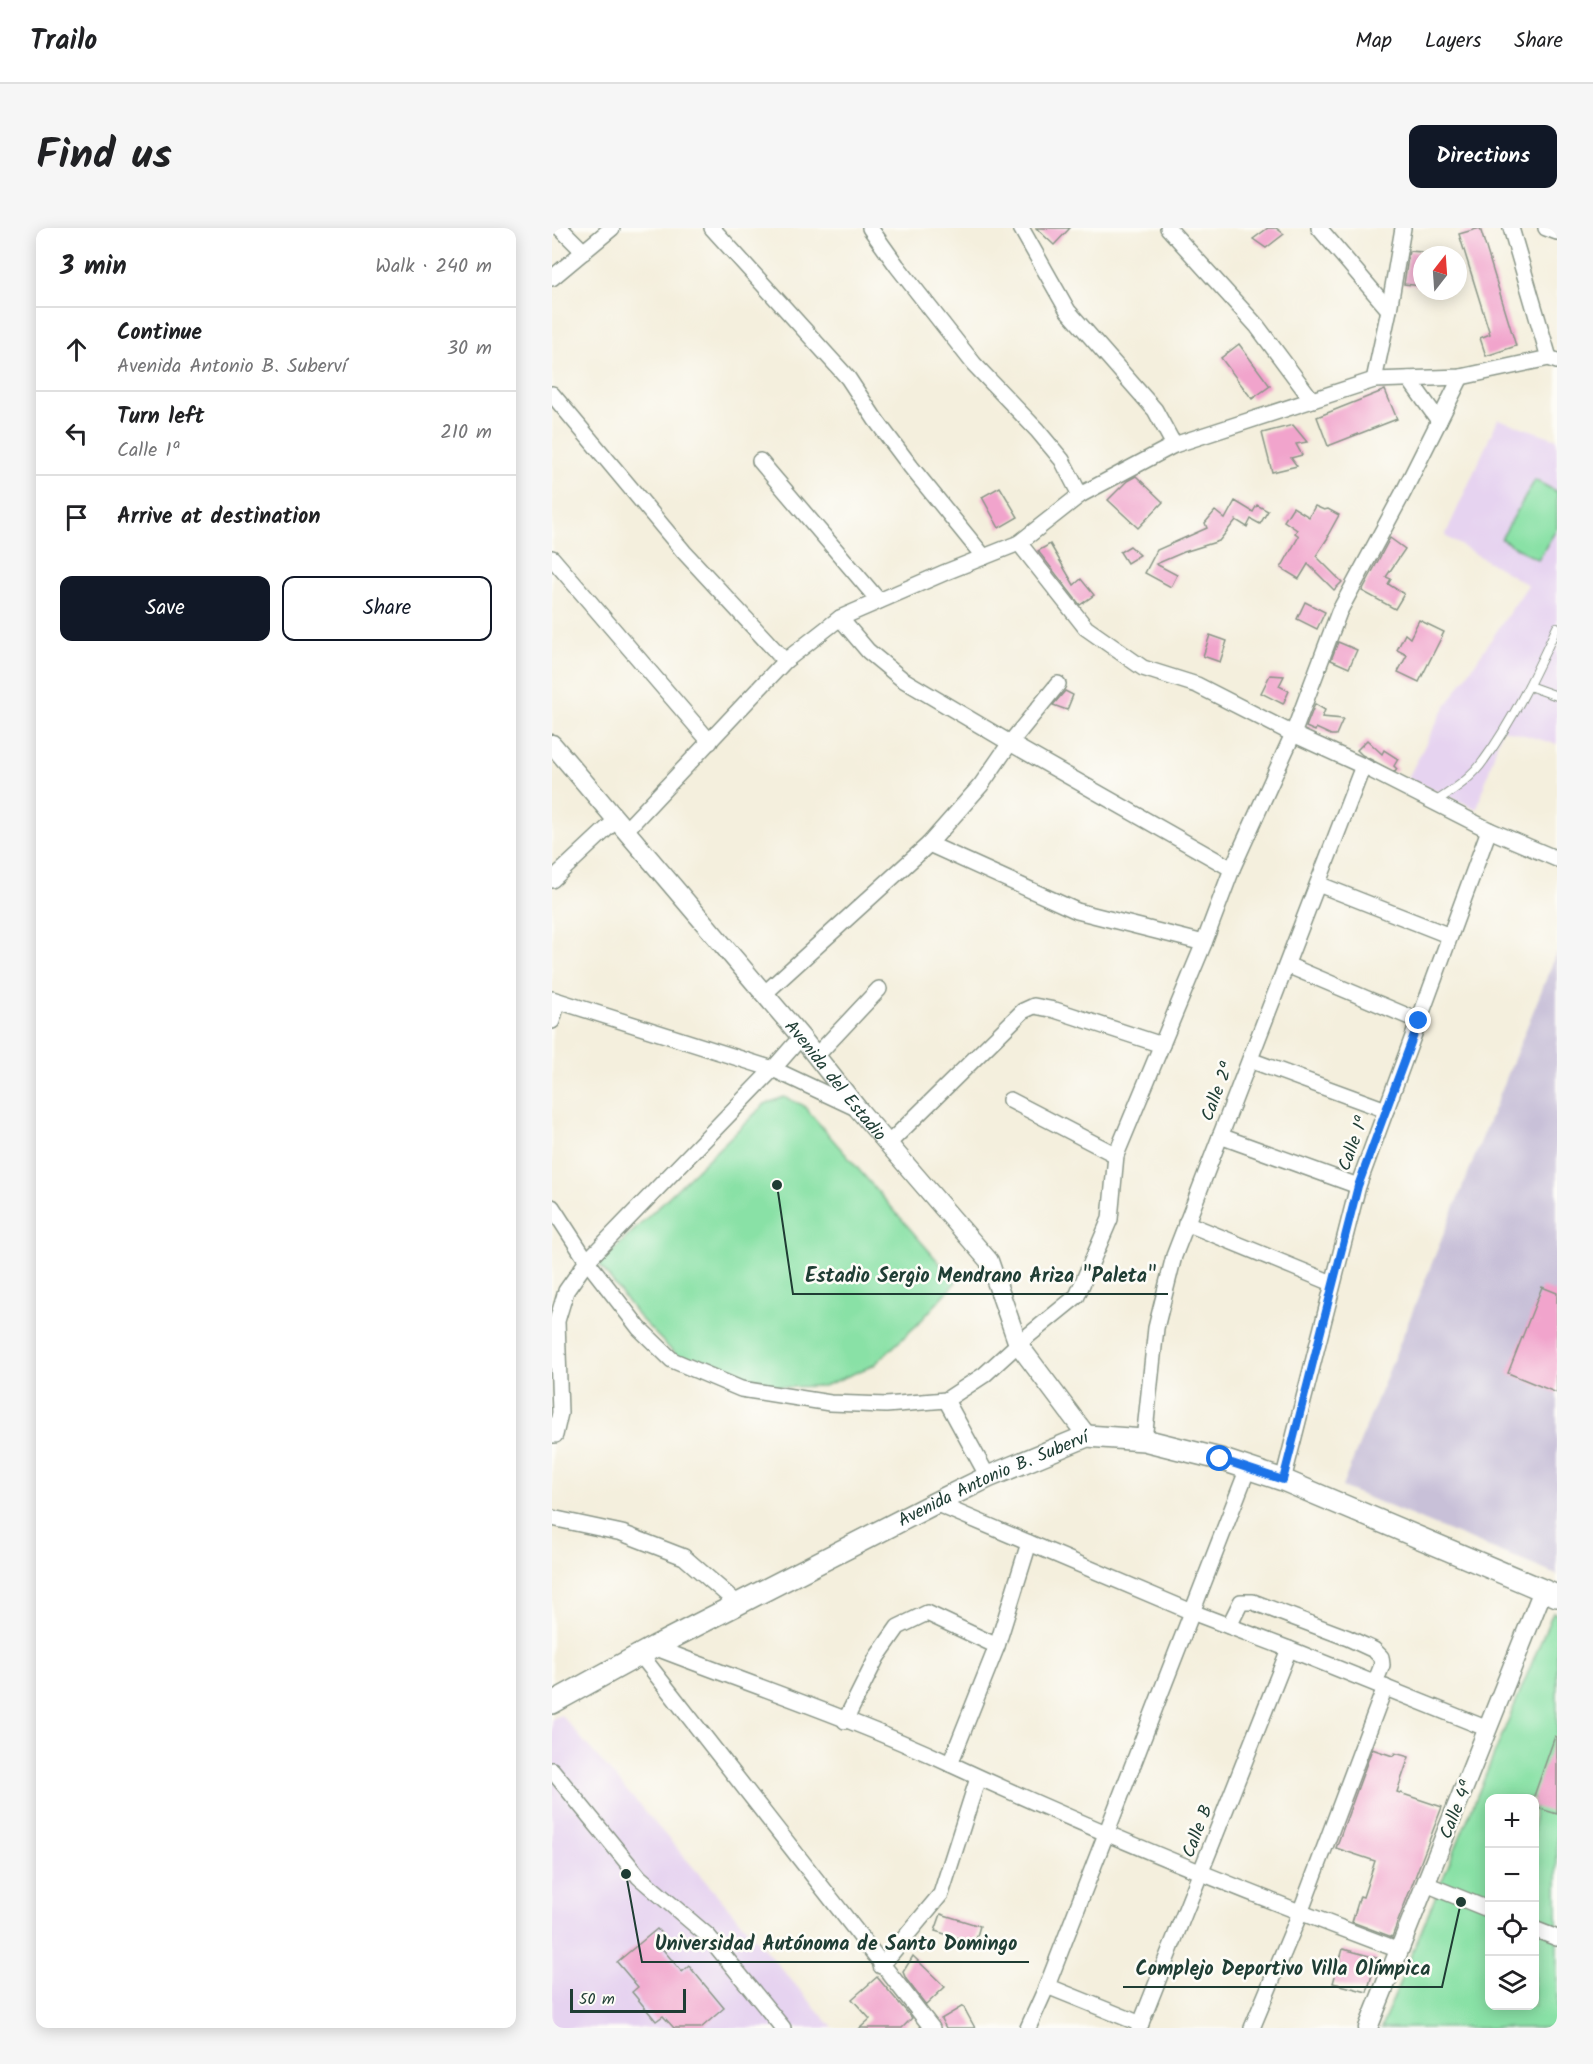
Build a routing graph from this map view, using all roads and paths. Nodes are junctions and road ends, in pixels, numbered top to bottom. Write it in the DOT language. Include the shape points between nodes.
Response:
graph roads {
  1 [pos="560,228"];
  2 [pos="612,228"];
  3 [pos="712,228"];
  4 [pos="870,228"];
  5 [pos="1021,228"];
  6 [pos="1168,228"];
  7 [pos="1319,228"];
  8 [pos="1403,228"];
  9 [pos="1511,228"];
  10 [pos="1546,228"];
  11 [pos="1557,232"];
  12 [pos="584,252"];
  13 [pos="552,278"];
  14 [pos="1389,310"];
  15 [pos="1553,360"];
  16 [pos="1461,377"];
  17 [pos="1409,379"];
  18 [pos="1374,380"];
  19 [pos="552,394"];
  20 [pos="1312,400"];
  21 [pos="1439,421"];
  22 [pos="1174,445"];
  23 [pos="760,461"];
  24 [pos="1080,495"];
  25 [pos="1018,543"];
  26 [pos="984,556"];
  27 [pos="552,558"];
  28 [pos="879,601"];
  29 [pos="840,618"];
  30 [pos="1557,627"];
  31 [pos="785,661"];
  32 [pos="1058,684"];
  33 [pos="1529,686"];
  34 [pos="1557,696"];
  35 [pos="1293,734"];
  36 [pos="710,741"];
  37 [pos="1010,743"];
  38 [pos="552,744"];
  39 [pos="1363,765"];
  40 [pos="1435,802"];
  41 [pos="621,826"];
  42 [pos="1489,830"];
  43 [pos="928,844"];
  44 [pos="1557,859"];
  45 [pos="1232,869"];
  46 [pos="552,880"];
  47 [pos="1318,884"];
  48 [pos="1450,936"];
  49 [pos="1204,943"];
  50 [pos="1287,965"];
  51 [pos="879,989"];
  52 [pos="764,994"];
  53 [pos="555,1000"];
  54 [pos="552,1021"];
  55 [pos="1419,1021"];
  56 [pos="801,1037"];
  57 [pos="1162,1044"];
  58 [pos="816,1056"];
  59 [pos="1250,1060"];
  60 [pos="773,1069"];
  61 [pos="1010,1100"];
  62 [pos="858,1109"];
  63 [pos="1386,1110"];
  64 [pos="1220,1136"];
  65 [pos="888,1144"];
  66 [pos="1116,1155"];
  67 [pos="1358,1186"];
  68 [pos="552,1207"];
  69 [pos="1186,1223"];
  70 [pos="587,1261"];
  71 [pos="1332,1283"];
  72 [pos="1018,1344"];
  73 [pos="946,1400"];
  74 [pos="552,1435"];
  75 [pos="1087,1436"];
  76 [pos="1144,1440"];
  77 [pos="1248,1468"];
  78 [pos="988,1477"];
  79 [pos="1283,1480"];
  80 [pos="935,1503"];
  81 [pos="552,1518"];
  82 [pos="1029,1543"];
  83 [pos="1550,1593"];
  84 [pos="738,1604"];
  85 [pos="1192,1612"];
  86 [pos="1229,1626"];
  87 [pos="997,1646"];
  88 [pos="1289,1649"];
  89 [pos="647,1651"];
  90 [pos="1380,1685"];
  91 [pos="552,1703"];
  92 [pos="845,1720"];
  93 [pos="1488,1729"];
  94 [pos="950,1764"];
  95 [pos="552,1770"];
  96 [pos="978,1778"];
  97 [pos="1106,1834"];
  98 [pos="1202,1872"];
  99 [pos="1426,1884"];
  100 [pos="1485,1908"];
  101 [pos="1300,1913"];
  102 [pos="1539,1931"];
  103 [pos="1557,1938"];
  104 [pos="1399,1950"];
  105 [pos="881,1966"];
  106 [pos="1047,1986"];
  107 [pos="1140,2026"];
  108 [pos="783,2028"];
  109 [pos="932,2028"];
  110 [pos="1028,2028"];
  111 [pos="1252,2028"];
  112 [pos="1368,2028"];
  1 -- 12 [label="street"];
  2 -- 12 [label="street"];
  3 -- 26 [label="street" via="848,378 911,467"];
  4 -- 24 [label="street" via="975,364 1062,460"];
  5 -- 22 [label="street" via="1068,311 1155,410"];
  6 -- 20 [label="street" via="1257,326"];
  7 -- 14 [label="street"];
  8 -- 14 [label="street"];
  9 -- 15 [label="street"];
  10 -- 11 [label="street"];
  12 -- 13 [label="street"];
  14 -- 18 [label="street"];
  15 -- 16 [label="street"];
  16 -- 17 [label="street"];
  16 -- 21 [label="street"];
  17 -- 18 [label="street"];
  17 -- 21 [label="street"];
  18 -- 20 [label="street"];
  19 -- 31 [label="street" via="684,552"];
  20 -- 22 [label="street"];
  21 -- 35 [label="street" via="1340,612"];
  22 -- 24 [label="street"];
  23 -- 28 [label="street"];
  24 -- 25 [label="street"];
  25 -- 26 [label="street"];
  25 -- 35 [label="street" via="1086,628 1143,668 1197,685"];
  26 -- 28 [label="street"];
  27 -- 36 [label="street"];
  28 -- 29 [label="street"];
  29 -- 31 [label="street"];
  29 -- 37 [label="street" via="868,651 902,679"];
  30 -- 33 [label="lane"];
  31 -- 36 [label="street"];
  32 -- 37 [label="street"];
  33 -- 34 [label="lane"];
  33 -- 40 [label="lane" via="1484,762"];
  35 -- 39 [label="street"];
  35 -- 45 [label="street"];
  36 -- 41 [label="street"];
  37 -- 43 [label="street" via="981,785"];
  37 -- 45 [label="street"];
  38 -- 41 [label="street, Avenida del Estadio"];
  39 -- 40 [label="street"];
  39 -- 47 [label="street, Calle 2ª"];
  40 -- 42 [label="street"];
  41 -- 46 [label="street"];
  41 -- 52 [label="street, Avenida del Estadio"];
  42 -- 44 [label="street"];
  42 -- 48 [label="street, Calle 1ª"];
  43 -- 49 [label="street" via="1077,912"];
  43 -- 52 [label="street"];
  45 -- 49 [label="street"];
  47 -- 48 [label="street"];
  47 -- 50 [label="street, Calle 2ª"];
  48 -- 55 [label="street, Calle 1ª"];
  49 -- 57 [label="street"];
  50 -- 55 [label="street"];
  50 -- 59 [label="street, Calle 2ª"];
  51 -- 58 [label="street"];
  52 -- 56 [label="street, Avenida del Estadio"];
  53 -- 54 [label="street"];
  53 -- 60 [label="street"];
  55 -- 63 [label="street, Calle 1ª"];
  56 -- 58 [label="street, Avenida del Estadio"];
  56 -- 60 [label="street"];
  57 -- 65 [label="street" via="1034,1006 1023,1011"];
  57 -- 66 [label="street"];
  58 -- 62 [label="street, Avenida del Estadio"];
  59 -- 63 [label="street"];
  59 -- 64 [label="street, Calle 2ª"];
  60 -- 62 [label="street"];
  60 -- 70 [label="street"];
  61 -- 66 [label="street"];
  62 -- 65 [label="street, Avenida del Estadio"];
  63 -- 67 [label="street, Calle 1ª"];
  64 -- 67 [label="street"];
  64 -- 69 [label="street, Calle 2ª"];
  65 -- 72 [label="street, Avenida del Estadio" via="989,1261"];
  66 -- 72 [label="street" via="1110,1219 1077,1296"];
  67 -- 71 [label="street, Calle 1ª"];
  68 -- 70 [label="street"];
  69 -- 71 [label="street"];
  69 -- 76 [label="street, Calle 2ª" via="1156,1328"];
  70 -- 73 [label="street" via="639,1328 672,1360 732,1386 830,1403 886,1405"];
  70 -- 74 [label="street" via="566,1291 557,1321 560,1413"];
  71 -- 79 [label="street, Calle 1ª"];
  72 -- 73 [label="street" via="984,1375"];
  72 -- 75 [label="street, Avenida del Estadio"];
  73 -- 78 [label="street"];
  75 -- 76 [label="main road, Avenida Antonio B. Suberví"];
  75 -- 78 [label="main road, Avenida Antonio B. Suberví"];
  76 -- 77 [label="main road, Avenida Antonio B. Suberví"];
  77 -- 79 [label="main road, Avenida Antonio B. Suberví"];
  77 -- 85 [label="street"];
  78 -- 80 [label="main road, Avenida Antonio B. Suberví"];
  79 -- 83 [label="main road, Avenida Antonio B. Suberví"];
  80 -- 82 [label="street"];
  80 -- 84 [label="main road, Avenida Antonio B. Suberví"];
  81 -- 84 [label="street" via="622,1533 684,1557"];
  82 -- 85 [label="street"];
  82 -- 87 [label="street"];
  83 -- 93 [label="street, Calle 4ª"];
  84 -- 89 [label="main road, Avenida Antonio B. Suberví"];
  85 -- 86 [label="street"];
  85 -- 97 [label="street"];
  86 -- 88 [label="street"];
  86 -- 90 [label="street" via="1241,1602 1253,1602 1348,1638 1381,1657"];
  87 -- 92 [label="street" via="927,1613 898,1627"];
  87 -- 94 [label="street"];
  88 -- 90 [label="street"];
  88 -- 98 [label="street, Calle B"];
  89 -- 91 [label="main road, Avenida Antonio B. Suberví"];
  89 -- 92 [label="street"];
  89 -- 105 [label="street"];
  90 -- 93 [label="street"];
  90 -- 101 [label="street"];
  92 -- 94 [label="street"];
  93 -- 99 [label="street, Calle 4ª"];
  94 -- 96 [label="street"];
  95 -- 108 [label="street" via="639,1876 708,1936"];
  96 -- 97 [label="street"];
  96 -- 105 [label="street" via="941,1894"];
  97 -- 98 [label="street"];
  97 -- 106 [label="street"];
  98 -- 101 [label="street"];
  98 -- 107 [label="street, Calle B"];
  99 -- 100 [label="street"];
  99 -- 104 [label="street, Calle 4ª"];
  101 -- 104 [label="street"];
  101 -- 111 [label="street"];
  102 -- 103 [label="street"];
  104 -- 112 [label="street, Calle 4ª"];
  105 -- 109 [label="street"];
  106 -- 107 [label="street"];
  106 -- 110 [label="street"];
}
